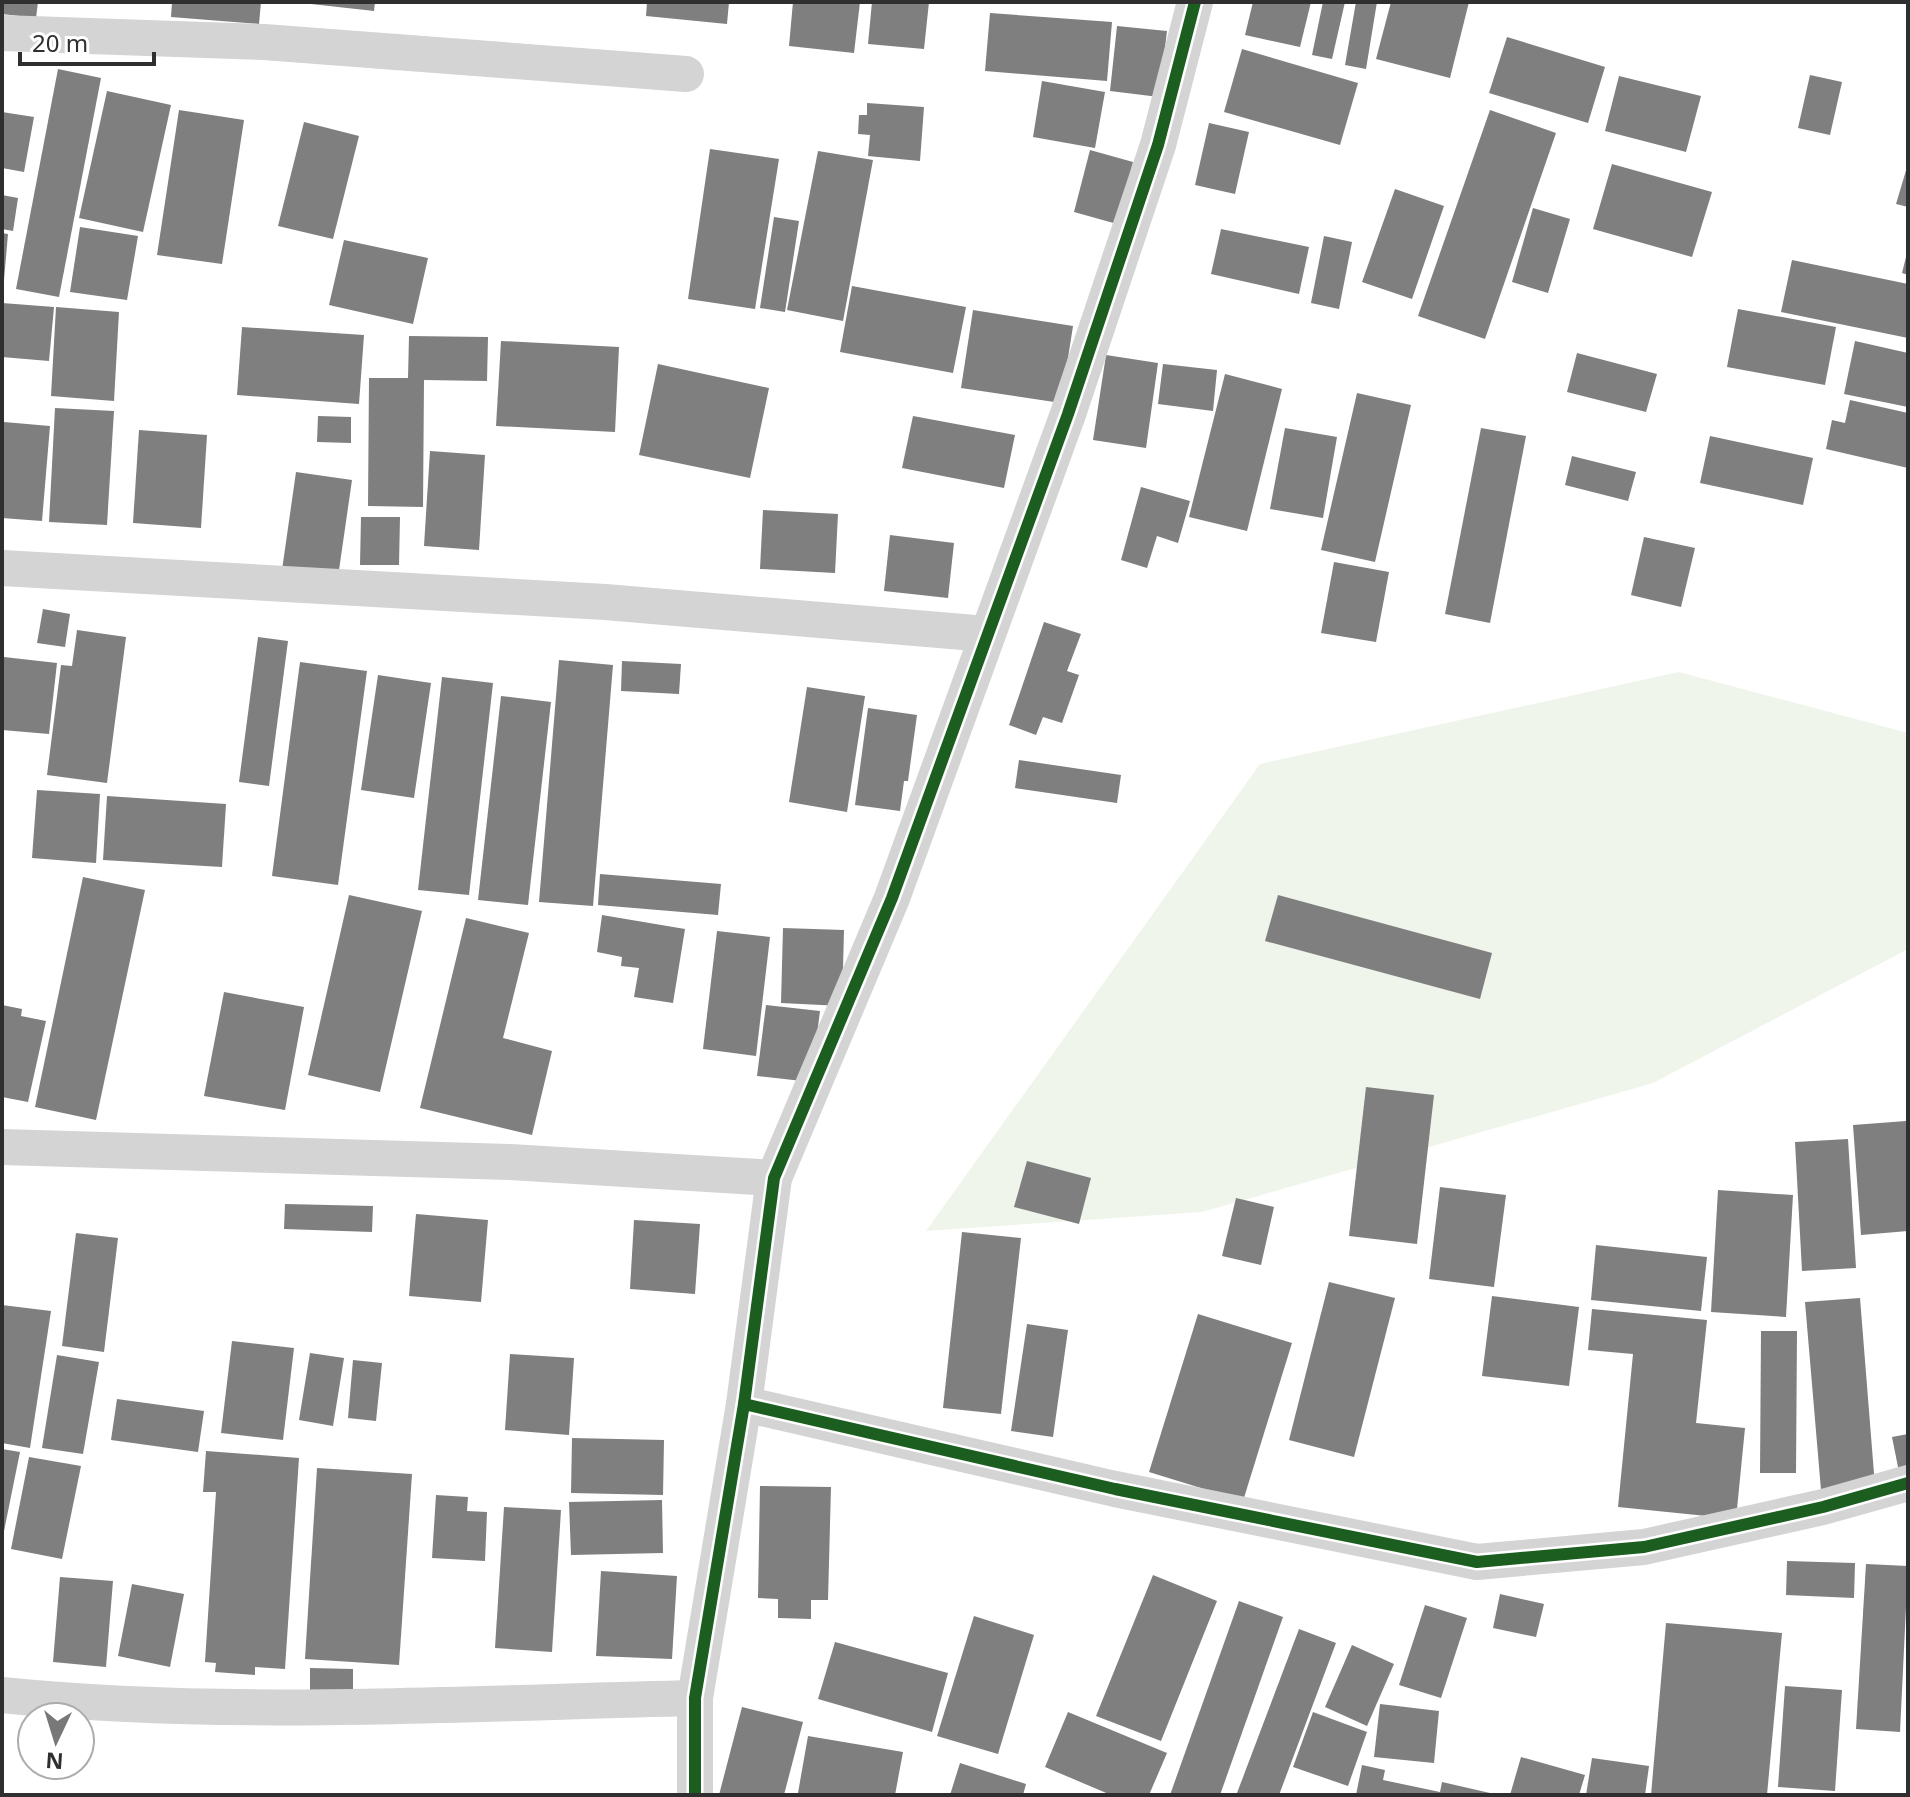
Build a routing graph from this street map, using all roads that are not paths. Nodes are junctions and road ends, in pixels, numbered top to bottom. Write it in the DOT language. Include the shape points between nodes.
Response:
graph roads {
  1 [pos="1195,2"];
  2 [pos="2,33"];
  3 [pos="686,74"];
  4 [pos="2,568"];
  5 [pos="987,634"];
  6 [pos="2,1147"];
  7 [pos="774,1178"];
  8 [pos="744,1404"];
  9 [pos="1908,1483"];
  10 [pos="2,1695"];
  11 [pos="695,1698"];
  12 [pos="695,1795"];
  1 -- 5 [label="street" via="1158,145"];
  2 -- 3 [label="street" via="264,42"];
  4 -- 5 [label="street" via="605,602"];
  5 -- 7 [label="street" via="892,898"];
  6 -- 7 [label="street" via="510,1162"];
  7 -- 8 [label="street"];
  8 -- 9 [label="street" via="1131,1493 1477,1562 1644,1547"];
  8 -- 11 [label="street"];
  10 -- 11 [label="street" via="79,1703 297,1706"];
  11 -- 12 [label="street"];
}
